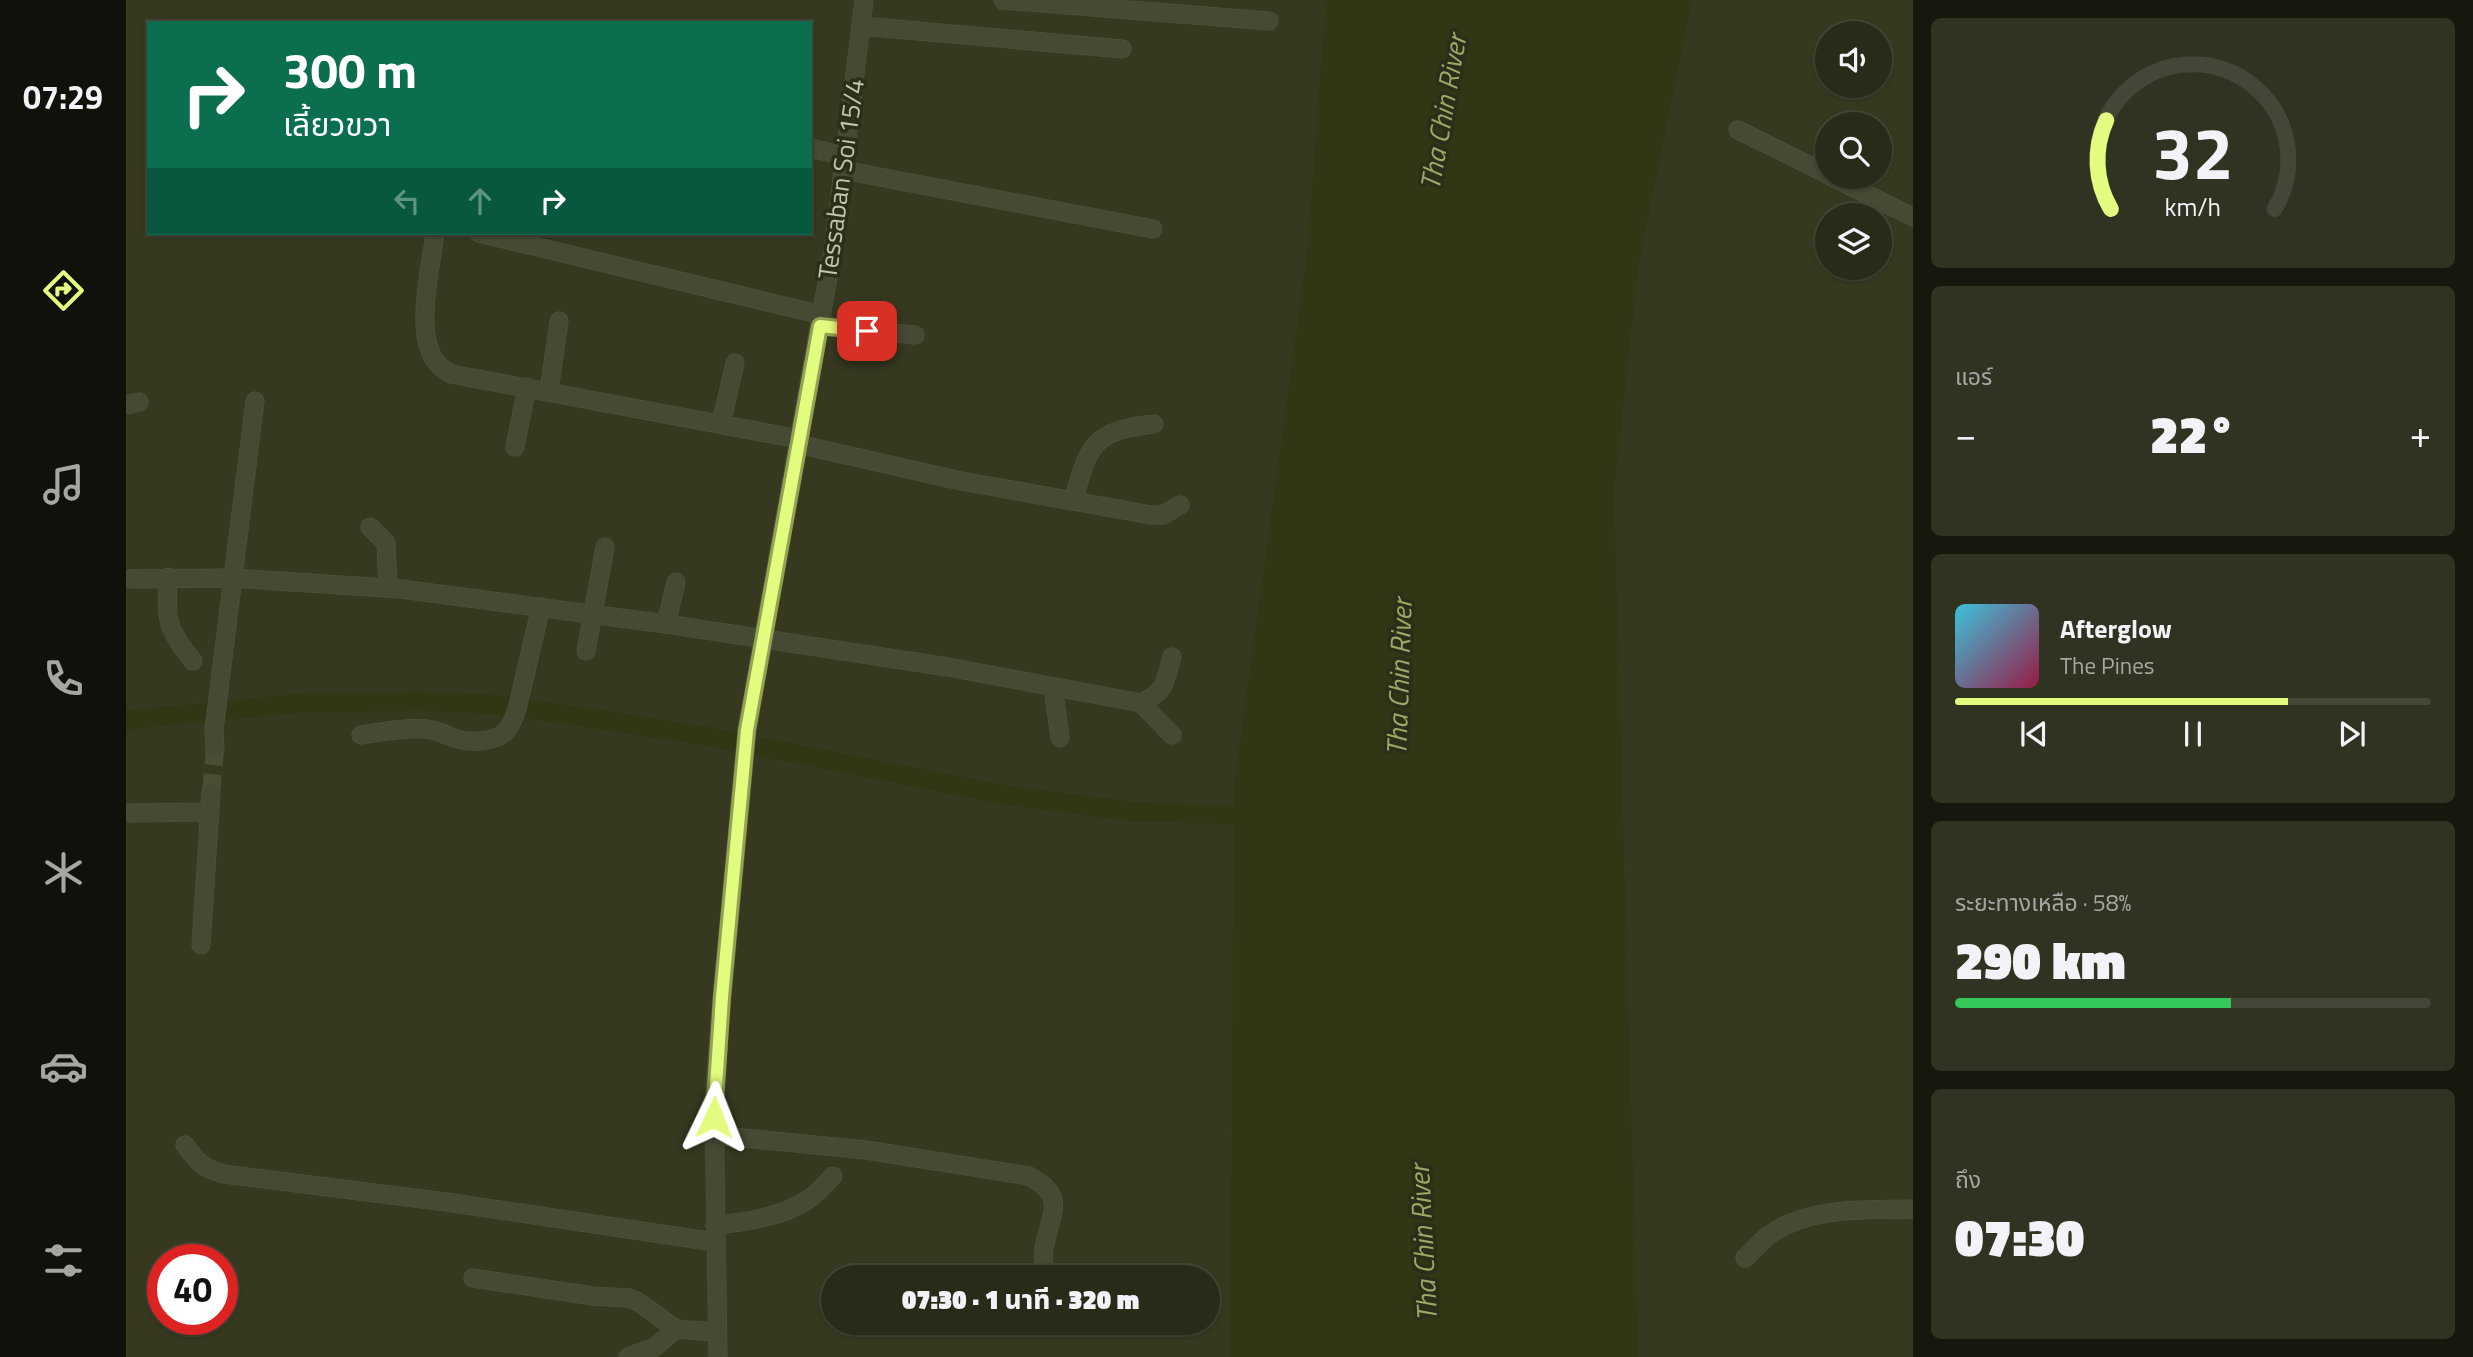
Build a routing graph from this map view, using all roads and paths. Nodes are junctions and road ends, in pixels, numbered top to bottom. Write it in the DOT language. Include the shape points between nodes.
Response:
graph roads {
  1 [pos="864,0"];
  2 [pos="1003,0"];
  3 [pos="1269,21"];
  4 [pos="861,26"];
  5 [pos="1122,49"];
  6 [pos="1738,130"];
  7 [pos="812,149"];
  8 [pos="844,163"];
  9 [pos="1815,168"];
  10 [pos="1856,189"];
  11 [pos="1913,217"];
  12 [pos="1153,229"];
  13 [pos="435,235"];
  14 [pos="487,235"];
  15 [pos="821,320"];
  16 [pos="559,321"];
  17 [pos="915,335"];
  18 [pos="735,363"];
  19 [pos="527,387"];
  20 [pos="549,391"];
  21 [pos="255,401"];
  22 [pos="721,424"];
  23 [pos="1154,424"];
  24 [pos="798,441"];
  25 [pos="515,447"];
  26 [pos="1073,501"];
  27 [pos="1180,505"];
  28 [pos="370,527"];
  29 [pos="605,547"];
  30 [pos="168,577"];
  31 [pos="233,578"];
  32 [pos="126,579"];
  33 [pos="676,582"];
  34 [pos="388,588"];
  35 [pos="541,607"];
  36 [pos="594,614"];
  37 [pos="666,624"];
  38 [pos="765,639"];
  39 [pos="586,651"];
  40 [pos="1172,657"];
  41 [pos="193,661"];
  42 [pos="1053,687"];
  43 [pos="1141,703"];
  44 [pos="361,735"];
  45 [pos="1172,735"];
  46 [pos="1060,738"];
  47 [pos="215,750"];
  48 [pos="211,792"];
  49 [pos="210,812"];
  50 [pos="126,813"];
  51 [pos="201,945"];
  52 [pos="714,1135"];
  53 [pos="185,1145"];
  54 [pos="833,1176"];
  55 [pos="1913,1209"];
  56 [pos="715,1233"];
  57 [pos="1745,1258"];
  58 [pos="1042,1265"];
  59 [pos="473,1278"];
  60 [pos="676,1329"];
  61 [pos="717,1332"];
  62 [pos="628,1357"];
  63 [pos="718,1357"];
  1 -- 4 [label="street, Tessaban Soi 15/4"];
  2 -- 3 [label="street"];
  4 -- 5 [label="street"];
  4 -- 8 [label="street, Tessaban Soi 15/4"];
  6 -- 9 [label="street"];
  7 -- 8 [label="street"];
  8 -- 12 [label="street"];
  8 -- 15 [label="street, Tessaban Soi 15/4"];
  10 -- 11 [label="street"];
  13 -- 19 [label="street" via="425,316 426,336 436,363 451,374"];
  14 -- 15 [label="street"];
  15 -- 17 [label="street"];
  15 -- 24 [label="street, Tessaban Soi 15/4"];
  16 -- 20 [label="street"];
  18 -- 22 [label="street"];
  19 -- 20 [label="street"];
  19 -- 25 [label="street"];
  20 -- 22 [label="street"];
  21 -- 31 [label="street"];
  22 -- 24 [label="street"];
  23 -- 26 [label="street" via="1118,429 1093,446"];
  24 -- 26 [label="street" via="956,480"];
  24 -- 38 [label="street, Tessaban Soi 15/4"];
  26 -- 27 [label="street" via="1151,515 1163,515"];
  28 -- 34 [label="street" via="386,543"];
  29 -- 36 [label="street"];
  30 -- 31 [label="street"];
  30 -- 32 [label="street"];
  30 -- 41 [label="street" via="169,627"];
  31 -- 34 [label="street"];
  31 -- 47 [label="street"];
  33 -- 37 [label="street"];
  34 -- 35 [label="street"];
  35 -- 36 [label="street"];
  35 -- 44 [label="street" via="515,716 505,733 473,741 412,728"];
  36 -- 37 [label="street"];
  36 -- 39 [label="street"];
  37 -- 38 [label="street"];
  38 -- 42 [label="street"];
  38 -- 52 [label="street, Tessaban Soi 15/4" via="747,730"];
  40 -- 43 [label="street" via="1157,696"];
  42 -- 43 [label="street"];
  42 -- 46 [label="street"];
  43 -- 45 [label="street"];
  48 -- 49 [label="street"];
  49 -- 50 [label="street"];
  49 -- 51 [label="street"];
  52 -- 56 [label="street, Tessaban Soi 15/4"];
  52 -- 58 [label="street" via="866,1150 1030,1176 1052,1196"];
  53 -- 56 [label="street" via="206,1169 224,1174"];
  54 -- 56 [label="street" via="808,1199"];
  55 -- 57 [label="street" via="1813,1216 1785,1225"];
  56 -- 61 [label="street, Tessaban Soi 15/4"];
  59 -- 60 [label="street" via="629,1298"];
  60 -- 61 [label="street"];
  60 -- 62 [label="street" via="655,1347"];
  61 -- 63 [label="street, Tessaban Soi 15/4"];
}
